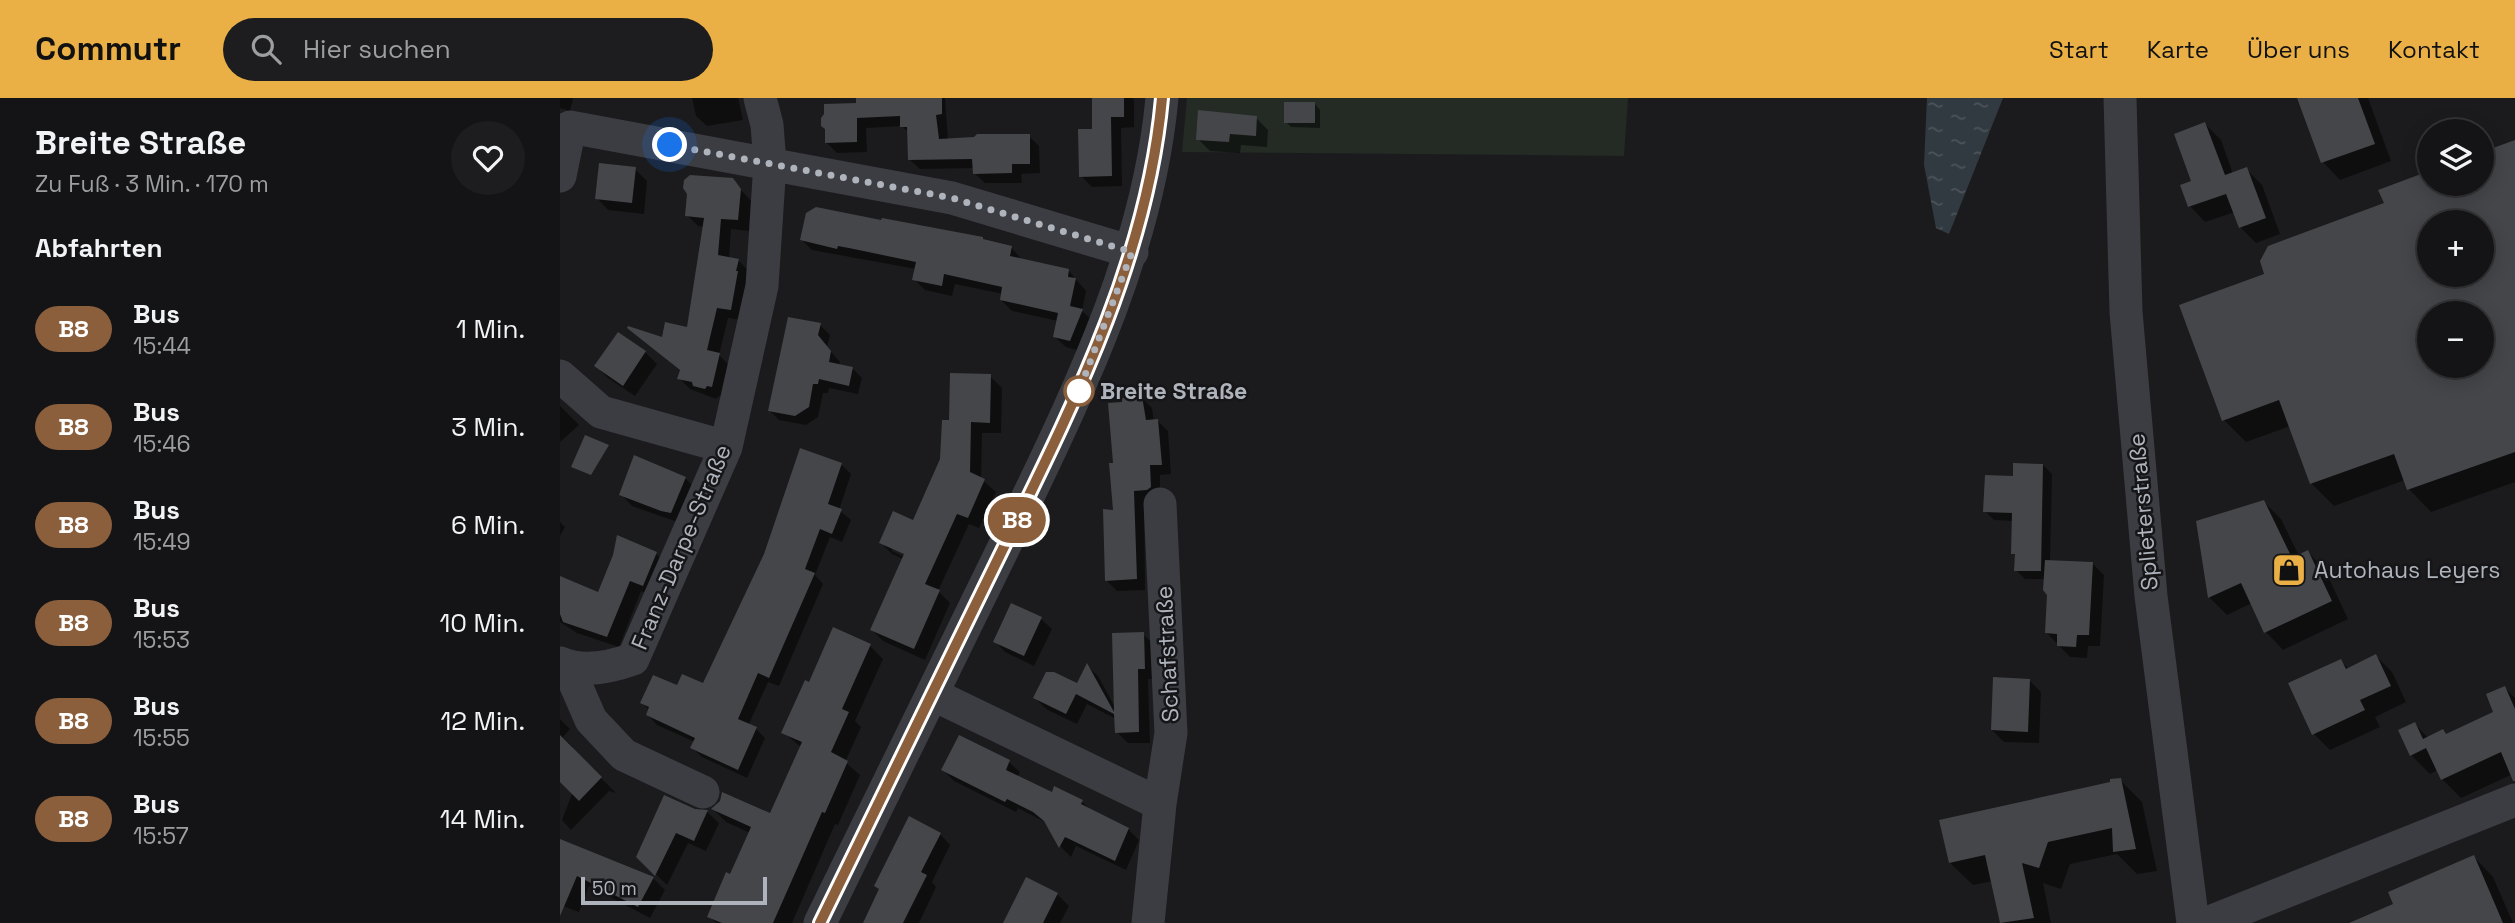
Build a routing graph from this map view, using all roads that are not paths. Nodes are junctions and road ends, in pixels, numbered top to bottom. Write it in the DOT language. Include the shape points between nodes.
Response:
graph roads {
  1 [pos="760,98"];
  2 [pos="1162,98"];
  3 [pos="2120,98"];
  4 [pos="770,163"];
  5 [pos="560,176"];
  6 [pos="1132,252"];
  7 [pos="560,376"];
  8 [pos="726,447"];
  9 [pos="1160,503"];
  10 [pos="564,665"];
  11 [pos="932,694"];
  12 [pos="702,792"];
  13 [pos="2515,800"];
  14 [pos="1160,804"];
  15 [pos="820,923"];
  16 [pos="1148,923"];
  17 [pos="2193,923"];
  18 [pos="2207,923"];
  1 -- 4 [label="street, Franz-Darpe-Straße"];
  2 -- 6 [label="street"];
  3 -- 17 [label="street, Splieterstraße" via="2126,312 2151,596"];
  4 -- 5 [label="street" via="570,127"];
  4 -- 6 [label="street" via="952,198"];
  4 -- 8 [label="street, Franz-Darpe-Straße" via="762,286"];
  6 -- 11 [label="street" via="1080,388"];
  7 -- 8 [label="street" via="601,412"];
  8 -- 10 [label="street, Franz-Darpe-Straße" via="633,659 608,668"];
  9 -- 14 [label="street, Schafstraße" via="1171,733"];
  10 -- 12 [label="street, Franz-Darpe-Straße" via="592,720 624,755"];
  11 -- 14 [label="street"];
  11 -- 15 [label="street"];
  13 -- 18 [label="street"];
  14 -- 16 [label="street, Schafstraße"];
}
